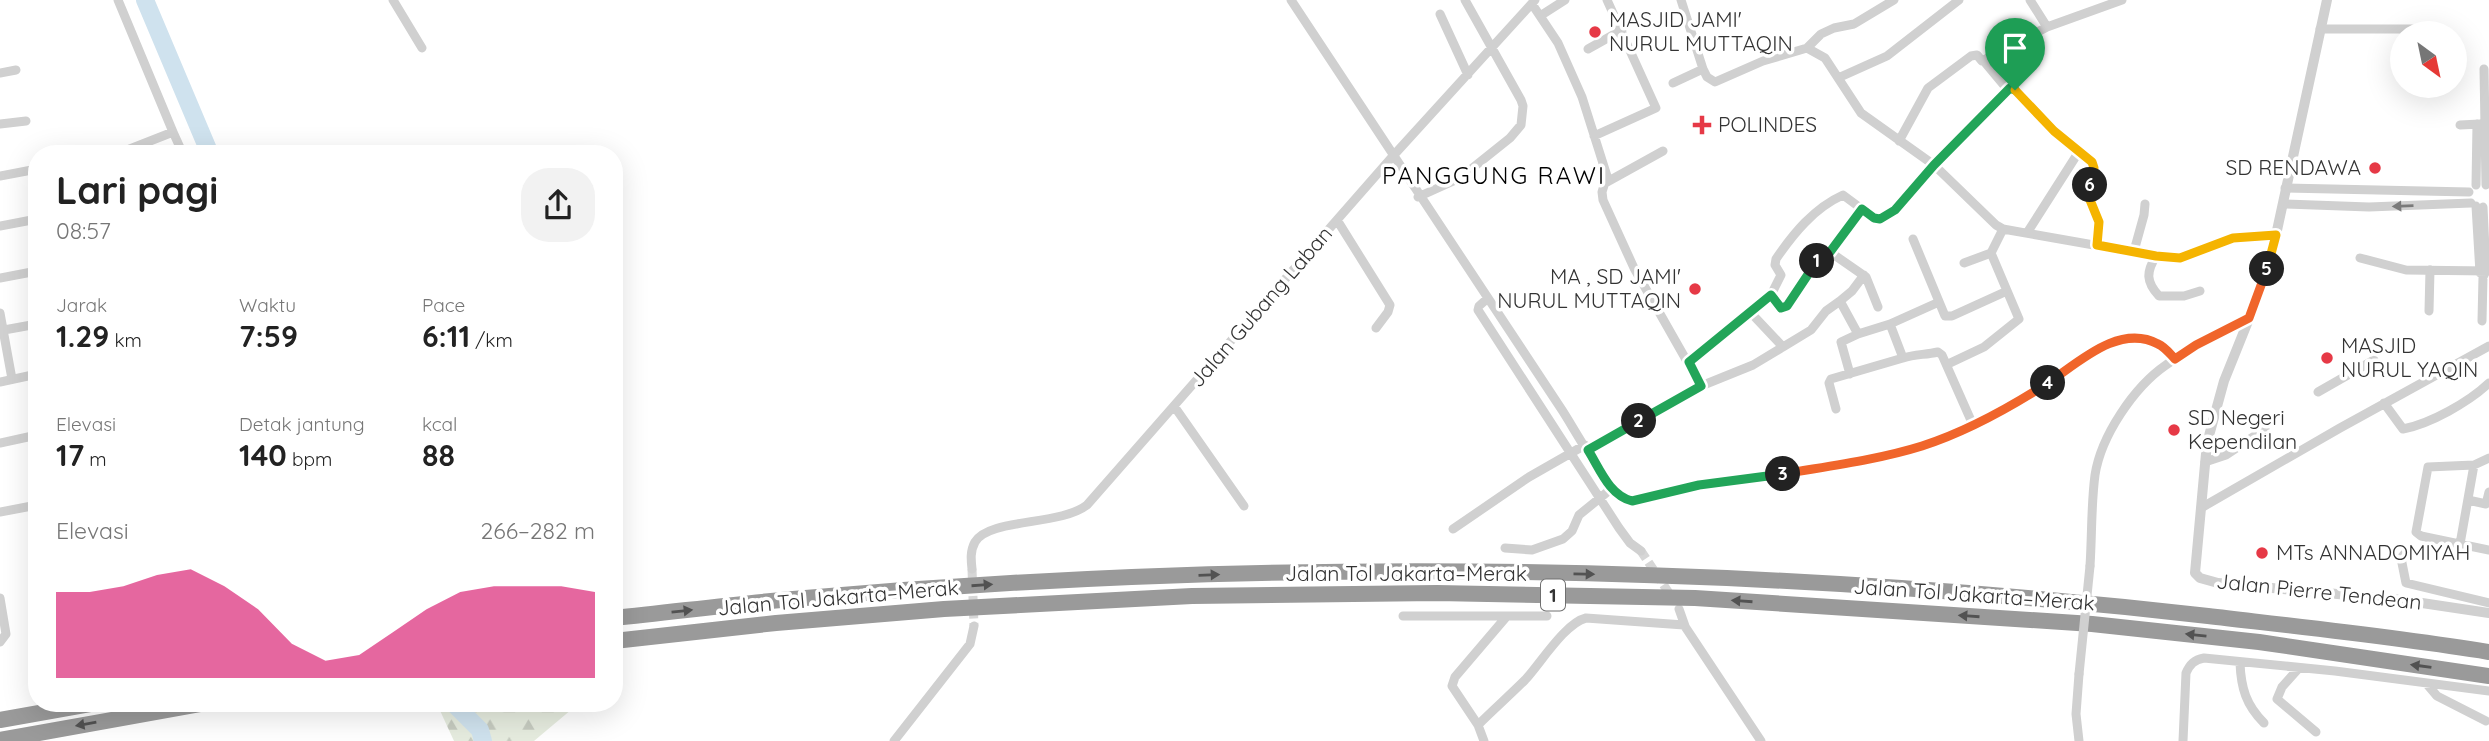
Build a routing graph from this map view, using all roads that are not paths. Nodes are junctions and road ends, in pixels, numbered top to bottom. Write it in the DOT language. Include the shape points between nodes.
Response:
graph roads {
  1 [pos="118,0"];
  2 [pos="393,0"];
  3 [pos="1291,0"];
  4 [pos="1465,0"];
  5 [pos="1565,0"];
  6 [pos="1607,0"];
  7 [pos="1681,0"];
  8 [pos="1894,0"];
  9 [pos="1959,0"];
  10 [pos="2030,0"];
  11 [pos="2122,0"];
  12 [pos="2327,0"];
  13 [pos="1534,2"];
  14 [pos="2104,3"];
  15 [pos="1440,14"];
  16 [pos="1540,16"];
  17 [pos="2047,27"];
  18 [pos="2320,29"];
  19 [pos="2390,29"];
  20 [pos="1622,30"];
  21 [pos="422,48"];
  22 [pos="1588,48"];
  23 [pos="1807,48"];
  24 [pos="1491,50"];
  25 [pos="1983,60"];
  26 [pos="1703,69"];
  27 [pos="2484,69"];
  28 [pos="16,70"];
  29 [pos="0,73"];
  30 [pos="1468,75"];
  31 [pos="1839,78"];
  32 [pos="1672,83"];
  33 [pos="2008,90"];
  34 [pos="26,121"];
  35 [pos="0,124"];
  36 [pos="2484,124"];
  37 [pos="2460,125"];
  38 [pos="173,132"];
  39 [pos="1594,136"];
  40 [pos="1899,141"];
  41 [pos="140,145"];
  42 [pos="179,145"];
  43 [pos="1663,151"];
  44 [pos="2078,153"];
  45 [pos="1393,156"];
  46 [pos="1934,165"];
  47 [pos="28,171"];
  48 [pos="0,176"];
  49 [pos="1607,179"];
  50 [pos="2285,188"];
  51 [pos="2480,188"];
  52 [pos="2355,189"];
  53 [pos="1418,197"];
  54 [pos="2145,204"];
  55 [pos="2283,204"];
  56 [pos="2482,205"];
  57 [pos="2354,206"];
  58 [pos="1862,209"];
  59 [pos="1337,220"];
  60 [pos="28,221"];
  61 [pos="0,226"];
  62 [pos="2003,229"];
  63 [pos="2027,233"];
  64 [pos="2276,235"];
  65 [pos="1913,239"];
  66 [pos="2097,245"];
  67 [pos="2134,251"];
  68 [pos="1830,252"];
  69 [pos="1991,253"];
  70 [pos="2156,256"];
  71 [pos="2360,258"];
  72 [pos="1964,263"];
  73 [pos="2430,270"];
  74 [pos="28,273"];
  75 [pos="2484,273"];
  76 [pos="1864,275"];
  77 [pos="0,278"];
  78 [pos="2007,291"];
  79 [pos="2200,291"];
  80 [pos="1771,295"];
  81 [pos="1488,299"];
  82 [pos="1840,301"];
  83 [pos="1939,302"];
  84 [pos="1878,307"];
  85 [pos="2429,311"];
  86 [pos="0,313"];
  87 [pos="1751,313"];
  88 [pos="2249,318"];
  89 [pos="2482,321"];
  90 [pos="1890,324"];
  91 [pos="28,326"];
  92 [pos="1376,328"];
  93 [pos="4,330"];
  94 [pos="1858,334"];
  95 [pos="2489,346"];
  96 [pos="1783,347"];
  97 [pos="1903,358"];
  98 [pos="2175,359"];
  99 [pos="2374,359"];
  100 [pos="1689,362"];
  101 [pos="1948,364"];
  102 [pos="1850,374"];
  103 [pos="28,376"];
  104 [pos="12,379"];
  105 [pos="0,382"];
  106 [pos="2489,383"];
  107 [pos="1701,386"];
  108 [pos="2318,392"];
  109 [pos="2384,403"];
  110 [pos="1174,407"];
  111 [pos="1836,409"];
  112 [pos="1973,425"];
  113 [pos="2266,429"];
  114 [pos="28,437"];
  115 [pos="0,443"];
  116 [pos="1578,450"];
  117 [pos="2489,458"];
  118 [pos="2205,463"];
  119 [pos="2474,465"];
  120 [pos="2489,492"];
  121 [pos="1604,494"];
  122 [pos="2468,500"];
  123 [pos="2488,505"];
  124 [pos="1244,506"];
  125 [pos="28,507"];
  126 [pos="2201,508"];
  127 [pos="0,512"];
  128 [pos="1453,529"];
  129 [pos="2460,544"];
  130 [pos="1505,548"];
  131 [pos="2489,550"];
  132 [pos="1641,551"];
  133 [pos="2407,551"];
  134 [pos="972,569"];
  135 [pos="0,598"];
  136 [pos="2489,603"];
  137 [pos="1679,610"];
  138 [pos="2489,613"];
  139 [pos="1403,616"];
  140 [pos="1507,616"];
  141 [pos="1547,616"];
  142 [pos="623,617"];
  143 [pos="974,626"];
  144 [pos="1685,626"];
  145 [pos="623,639"];
  146 [pos="0,642"];
  147 [pos="2489,652"];
  148 [pos="2240,663"];
  149 [pos="2299,668"];
  150 [pos="2489,676"];
  151 [pos="2426,683"];
  152 [pos="2443,685"];
  153 [pos="2489,691"];
  154 [pos="2442,699"];
  155 [pos="45,712"];
  156 [pos="156,712"];
  157 [pos="0,720"];
  158 [pos="2486,721"];
  159 [pos="2264,723"];
  160 [pos="1478,725"];
  161 [pos="2316,732"];
  162 [pos="0,740"];
  163 [pos="894,741"];
  164 [pos="1484,741"];
  165 [pos="1761,741"];
  166 [pos="2079,741"];
  167 [pos="2183,741"];
  1 -- 38 [label="street"];
  2 -- 21 [label="street"];
  3 -- 45 [label="street"];
  4 -- 24 [label="street"];
  5 -- 16 [label="street"];
  6 -- 20 [label="street"];
  7 -- 26 [label="street"];
  8 -- 23 [label="street" via="1854,24 1821,34"];
  9 -- 31 [label="street" via="1888,55"];
  10 -- 17 [label="street"];
  11 -- 14 [label="street"];
  12 -- 18 [label="street, Jalan Pierre Tendean"];
  13 -- 16 [label="street"];
  13 -- 24 [label="street, Jalan Gubang Laban"];
  14 -- 17 [label="street"];
  15 -- 30 [label="street"];
  16 -- 39 [label="street" via="1571,71"];
  17 -- 25 [label="street"];
  18 -- 19 [label="street"];
  18 -- 50 [label="street, Jalan Pierre Tendean"];
  20 -- 22 [label="street"];
  20 -- 39 [label="street" via="1656,108"];
  23 -- 26 [label="street" via="1714,82"];
  23 -- 31 [label="street" via="1825,58"];
  24 -- 30 [label="street, Jalan Gubang Laban"];
  24 -- 53 [label="street" via="1521,100 1521,125 1460,178"];
  25 -- 33 [label="street"];
  25 -- 40 [label="street" via="1971,56 1931,85"];
  26 -- 32 [label="street"];
  27 -- 36 [label="street"];
  28 -- 29 [label="street"];
  30 -- 45 [label="street, Jalan Gubang Laban"];
  31 -- 40 [label="street" via="1861,113"];
  33 -- 44 [label="street" via="2015,90"];
  33 -- 46 [label="street"];
  34 -- 35 [label="street"];
  36 -- 37 [label="street"];
  36 -- 51 [label="street"];
  38 -- 41 [label="street"];
  38 -- 42 [label="street"];
  39 -- 49 [label="street"];
  40 -- 46 [label="street"];
  43 -- 49 [label="street"];
  44 -- 63 [label="street"];
  44 -- 66 [label="street" via="2094,168 2088,195 2099,222"];
  45 -- 53 [label="street"];
  45 -- 59 [label="street, Jalan Gubang Laban"];
  46 -- 58 [label="street" via="1886,217 1874,218"];
  46 -- 62 [label="street"];
  47 -- 48 [label="street"];
  49 -- 100 [label="street" via="1603,201 1634,268"];
  50 -- 52 [label="street"];
  50 -- 55 [label="street, Jalan Pierre Tendean"];
  51 -- 52 [label="street"];
  51 -- 56 [label="street"];
  52 -- 57 [label="street"];
  53 -- 81 [label="street"];
  54 -- 67 [label="street"];
  55 -- 57 [label="street"];
  55 -- 64 [label="street, Jalan Pierre Tendean"];
  56 -- 57 [label="street, one-way"];
  56 -- 75 [label="street"];
  58 -- 68 [label="street"];
  58 -- 80 [label="street" via="1841,196 1801,224 1776,260 1781,275"];
  59 -- 92 [label="street" via="1390,305"];
  59 -- 110 [label="street, Jalan Gubang Laban"];
  60 -- 61 [label="street"];
  62 -- 63 [label="street"];
  62 -- 69 [label="street"];
  63 -- 66 [label="street"];
  64 -- 70 [label="street" via="2233,238 2187,257"];
  64 -- 88 [label="street, Jalan Pierre Tendean"];
  65 -- 83 [label="street"];
  66 -- 67 [label="street"];
  67 -- 70 [label="street"];
  68 -- 76 [label="street"];
  68 -- 80 [label="street" via="1821,256 1787,306 1781,308"];
  69 -- 72 [label="street"];
  69 -- 78 [label="street"];
  70 -- 79 [label="street" via="2147,277 2159,296"];
  71 -- 73 [label="street" via="2406,270"];
  73 -- 75 [label="street"];
  73 -- 85 [label="street"];
  74 -- 77 [label="street"];
  75 -- 89 [label="street"];
  76 -- 82 [label="street"];
  76 -- 84 [label="street"];
  78 -- 83 [label="street" via="1948,317"];
  78 -- 101 [label="street" via="2017,321 1984,346"];
  80 -- 87 [label="street"];
  81 -- 116 [label="street"];
  81 -- 116 [label="street" via="1478,310"];
  82 -- 94 [label="street"];
  82 -- 96 [label="street" via="1811,330"];
  83 -- 90 [label="street"];
  86 -- 93 [label="street"];
  87 -- 96 [label="street"];
  87 -- 100 [label="street"];
  88 -- 98 [label="street"];
  88 -- 118 [label="street, Jalan Pierre Tendean" via="2224,381"];
  90 -- 94 [label="street"];
  90 -- 97 [label="street"];
  91 -- 93 [label="street"];
  93 -- 104 [label="street"];
  94 -- 102 [label="street" via="1841,342"];
  95 -- 109 [label="street"];
  96 -- 107 [label="street"];
  97 -- 101 [label="street" via="1938,352"];
  97 -- 102 [label="street"];
  98 -- 112 [label="street" via="2161,345 2146,339 2109,343"];
  98 -- 166 [label="street, bridge" via="2147,381 2118,417 2096,473 2077,714"];
  99 -- 108 [label="street"];
  100 -- 107 [label="street"];
  101 -- 112 [label="street"];
  102 -- 111 [label="street" via="1829,381"];
  103 -- 104 [label="street"];
  104 -- 105 [label="street"];
  106 -- 109 [label="street" via="2478,394 2418,427 2403,429"];
  107 -- 116 [label="street"];
  109 -- 126 [label="street"];
  110 -- 124 [label="street"];
  110 -- 134 [label="street, Jalan Gubang Laban" via="1087,505 1069,515 985,532 975,541"];
  112 -- 121 [label="street" via="1921,446 1851,462 1699,485 1632,501"];
  113 -- 118 [label="street"];
  114 -- 115 [label="street"];
  116 -- 121 [label="street"];
  116 -- 121 [label="street"];
  116 -- 128 [label="street"];
  117 -- 119 [label="street"];
  118 -- 126 [label="street, Jalan Pierre Tendean"];
  119 -- 122 [label="street"];
  119 -- 129 [label="street" via="2431,466 2426,471 2416,532"];
  120 -- 123 [label="street"];
  121 -- 130 [label="street" via="1579,515 1563,539 1532,550"];
  121 -- 132 [label="street" via="1625,538"];
  122 -- 123 [label="street"];
  122 -- 129 [label="street"];
  125 -- 127 [label="street"];
  126 -- 138 [label="street, Jalan Pierre Tendean" via="2194,570 2200,578"];
  129 -- 131 [label="street"];
  133 -- 136 [label="street" via="2401,564 2410,586"];
  135 -- 146 [label="street" via="6,634"];
  137 -- 144 [label="street"];
  139 -- 140 [label="street"];
  140 -- 141 [label="street"];
  140 -- 160 [label="street" via="1452,684"];
  142 -- 147 [label="highway, Jalan Tol Jakarta–Merak / 1, one-way" via="1006,583 1266,573 1571,574 1857,585 2078,602"];
  143 -- 163 [label="street" via="970,644"];
  144 -- 160 [label="street" via="1582,619"];
  144 -- 165 [label="street"];
  150 -- 145 [label="highway, Jalan Tol Jakarta–Merak / 1, one-way" via="2259,642 2092,624 1695,597 1192,596 944,609"];
  148 -- 149 [label="street"];
  148 -- 159 [label="street" via="2246,701"];
  148 -- 167 [label="street" via="2204,658 2189,666"];
  149 -- 151 [label="street"];
  149 -- 161 [label="street" via="2277,699"];
  151 -- 152 [label="street"];
  151 -- 154 [label="street"];
  152 -- 153 [label="street"];
  152 -- 154 [label="street"];
  154 -- 158 [label="street"];
  155 -- 157 [label="highway"];
  156 -- 162 [label="highway, one-way"];
  160 -- 164 [label="street"];
}
